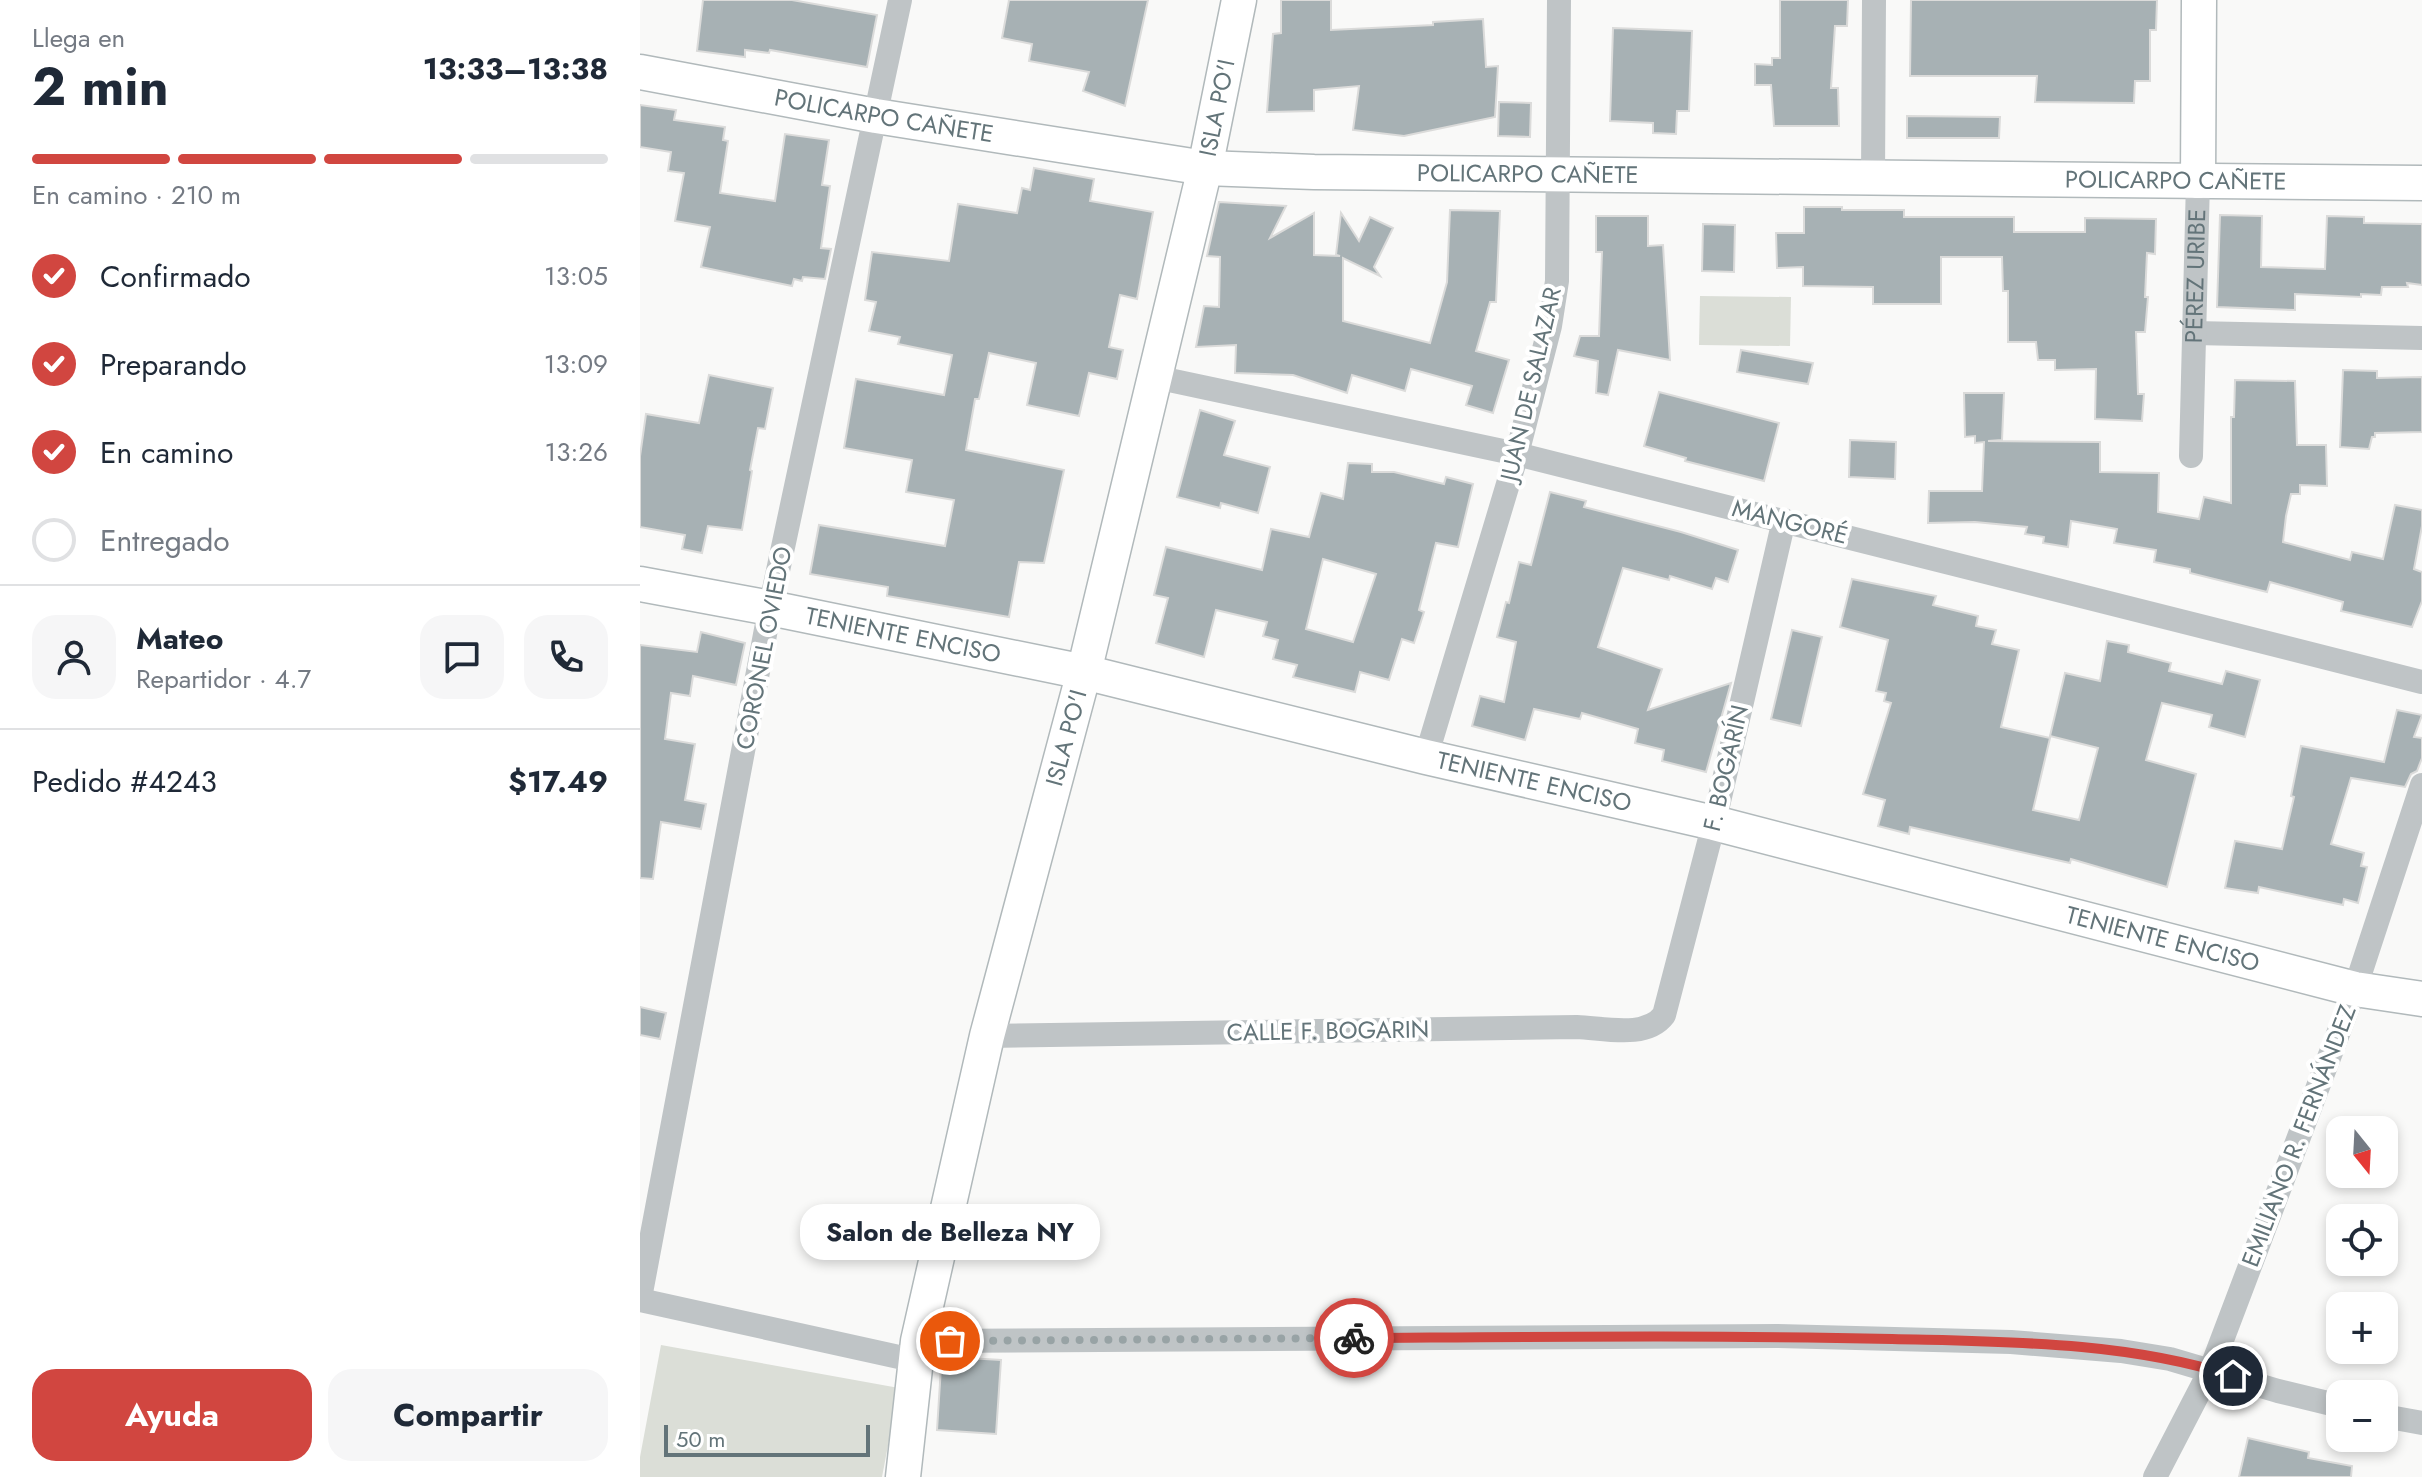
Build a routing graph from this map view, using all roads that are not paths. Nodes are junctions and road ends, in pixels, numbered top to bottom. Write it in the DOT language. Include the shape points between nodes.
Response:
graph roads {
  1 [pos="900,0"];
  2 [pos="1239,0"];
  3 [pos="1559,0"];
  4 [pos="1874,0"];
  5 [pos="2199,0"];
  6 [pos="640,72"];
  7 [pos="876,116"];
  8 [pos="1205,168"];
  9 [pos="1558,174"];
  10 [pos="1873,178"];
  11 [pos="2198,181"];
  12 [pos="2422,183"];
  13 [pos="2194,333"];
  14 [pos="2422,338"];
  15 [pos="1155,377"];
  16 [pos="1517,454"];
  17 [pos="2191,456"];
  18 [pos="1784,520"];
  19 [pos="640,584"];
  20 [pos="770,608"];
  21 [pos="1084,672"];
  22 [pos="2422,682"];
  23 [pos="1426,757"];
  24 [pos="2422,785"];
  25 [pos="1714,823"];
  26 [pos="2355,989"];
  27 [pos="2422,999"];
  28 [pos="1664,1015"];
  29 [pos="987,1036"];
  30 [pos="640,1299"];
  31 [pos="918,1351"];
  32 [pos="2211,1369"];
  33 [pos="2326,1403"];
  34 [pos="2398,1419"];
  35 [pos="2422,1423"];
  36 [pos="903,1477"];
  37 [pos="2155,1477"];
  1 -- 7 [label="street, CORONEL OVIEDO"];
  2 -- 8 [label="street, ISLA PO'I"];
  3 -- 9 [label="street, JUAN DE SALAZAR"];
  4 -- 10 [label="street"];
  5 -- 11 [label="street, PÉREZ URIBE"];
  6 -- 7 [label="street, POLICARPO CAÑETE"];
  7 -- 8 [label="street, POLICARPO CAÑETE"];
  7 -- 20 [label="street, CORONEL OVIEDO"];
  8 -- 9 [label="street, POLICARPO CAÑETE"];
  8 -- 15 [label="street, ISLA PO'I"];
  9 -- 10 [label="street, POLICARPO CAÑETE"];
  9 -- 16 [label="street, JUAN DE SALAZAR" via="1557,281"];
  10 -- 11 [label="street, POLICARPO CAÑETE"];
  11 -- 12 [label="street, POLICARPO CAÑETE"];
  11 -- 13 [label="street, PÉREZ URIBE"];
  13 -- 14 [label="street"];
  13 -- 17 [label="street, PÉREZ URIBE"];
  15 -- 16 [label="street, MANGORÉ"];
  15 -- 21 [label="street, ISLA PO'I"];
  16 -- 18 [label="street, MANGORÉ"];
  16 -- 23 [label="street, JUAN DE SALAZAR"];
  18 -- 22 [label="street, MANGORÉ"];
  18 -- 25 [label="street, F. BOGARÍN"];
  19 -- 20 [label="street, TENIENTE ENCISO"];
  20 -- 21 [label="street, TENIENTE ENCISO"];
  20 -- 30 [label="street, CORONEL OVIEDO"];
  21 -- 23 [label="street, TENIENTE ENCISO"];
  21 -- 29 [label="street, ISLA PO'I"];
  23 -- 25 [label="street, TENIENTE ENCISO"];
  24 -- 26 [label="street, EMILIANO R. FERNÁNDEZ"];
  25 -- 26 [label="street, TENIENTE ENCISO"];
  25 -- 28 [label="street, F. BOGARÍN"];
  26 -- 27 [label="street, TENIENTE ENCISO"];
  26 -- 32 [label="street, EMILIANO R. FERNÁNDEZ"];
  28 -- 29 [label="street, CALLE F. BOGARIN" via="1640,1030"];
  29 -- 31 [label="street, ISLA PO'I"];
  30 -- 31 [label="street"];
  31 -- 32 [label="street" via="1777,1336 2011,1342 2121,1351"];
  31 -- 36 [label="street, ISLA PO'I"];
  32 -- 33 [label="street"];
  32 -- 37 [label="street, EMILIANO R. FERNÁNDEZ"];
  34 -- 35 [label="street"];
}
